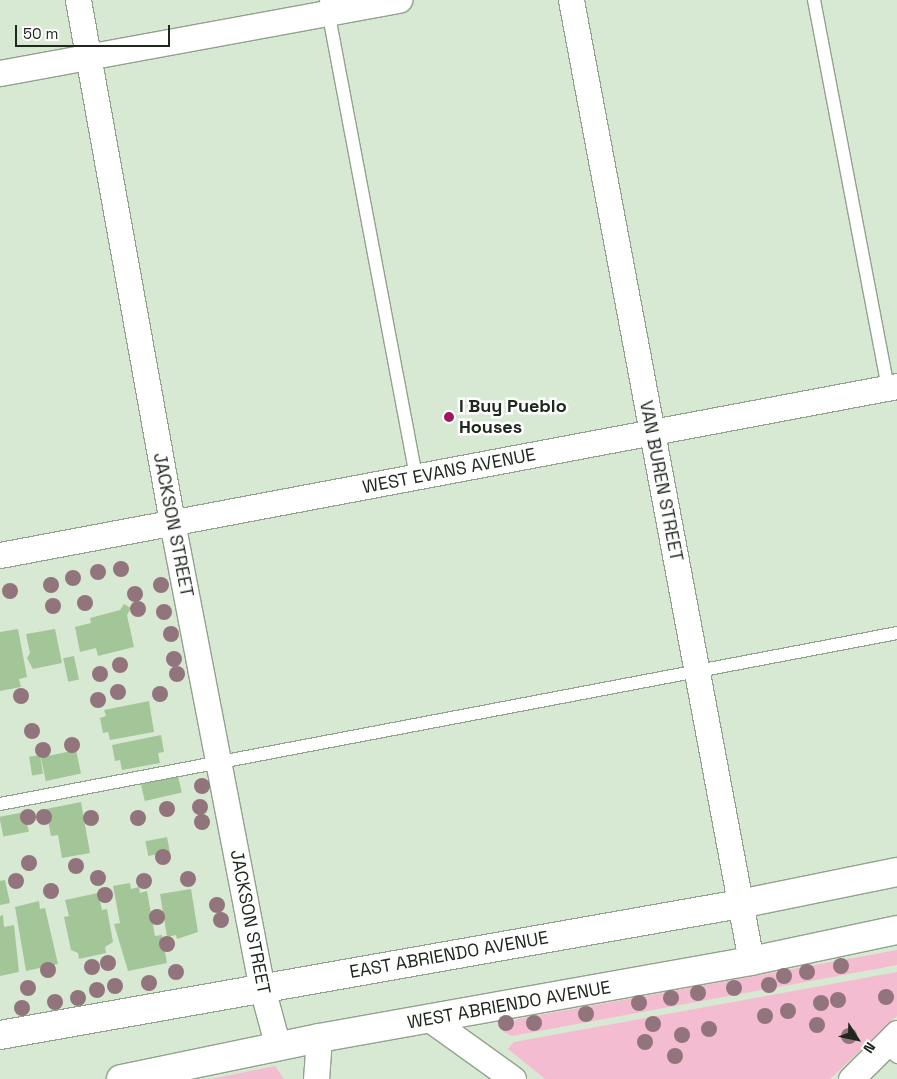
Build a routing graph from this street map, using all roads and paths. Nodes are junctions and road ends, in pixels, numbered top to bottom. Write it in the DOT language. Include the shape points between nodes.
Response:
graph roads {
  1 [pos="78,0"];
  2 [pos="399,0"];
  3 [pos="572,0"];
  4 [pos="814,0"];
  5 [pos="327,6"];
  6 [pos="88,57"];
  7 [pos="0,73"];
  8 [pos="892,387"];
  9 [pos="652,432"];
  10 [pos="416,477"];
  11 [pos="172,522"];
  12 [pos="0,555"];
  13 [pos="897,633"];
  14 [pos="696,671"];
  15 [pos="219,764"];
  16 [pos="0,804"];
  17 [pos="897,872"];
  18 [pos="740,904"];
  19 [pos="897,930"];
  20 [pos="751,961"];
  21 [pos="262,988"];
  22 [pos="431,1020"];
  23 [pos="0,1035"];
  24 [pos="319,1038"];
  25 [pos="892,1045"];
  26 [pos="278,1048"];
  27 [pos="121,1079"];
  28 [pos="316,1079"];
  29 [pos="513,1079"];
  30 [pos="851,1079"];
  1 -- 6 [label="street, JACKSON STREET"];
  2 -- 5 [label="street"];
  3 -- 9 [label="street, VAN BUREN STREET"];
  4 -- 8 [label="lane"];
  5 -- 6 [label="street"];
  5 -- 10 [label="lane"];
  6 -- 7 [label="street"];
  6 -- 11 [label="street, JACKSON STREET"];
  8 -- 9 [label="street, WEST EVANS AVENUE"];
  9 -- 10 [label="street, WEST EVANS AVENUE"];
  9 -- 14 [label="street, VAN BUREN STREET"];
  10 -- 11 [label="street, WEST EVANS AVENUE"];
  11 -- 12 [label="street, WEST EVANS AVENUE"];
  11 -- 15 [label="street, JACKSON STREET"];
  13 -- 14 [label="lane"];
  14 -- 15 [label="lane"];
  14 -- 18 [label="street, VAN BUREN STREET"];
  15 -- 16 [label="lane"];
  15 -- 21 [label="street, JACKSON STREET"];
  17 -- 18 [label="main road, EAST ABRIENDO AVENUE"];
  18 -- 20 [label="street, VAN BUREN STREET"];
  18 -- 21 [label="main road, EAST ABRIENDO AVENUE"];
  19 -- 20 [label="main road, WEST ABRIENDO AVENUE"];
  20 -- 22 [label="main road, WEST ABRIENDO AVENUE"];
  21 -- 23 [label="main road, EAST ABRIENDO AVENUE"];
  21 -- 26 [label="street, JACKSON STREET"];
  22 -- 24 [label="main road, WEST ABRIENDO AVENUE"];
  22 -- 29 [label="street"];
  24 -- 26 [label="main road, WEST ABRIENDO AVENUE"];
  24 -- 28 [label="street"];
  25 -- 30 [label="street"];
  26 -- 27 [label="main road, WEST ABRIENDO AVENUE"];
}
